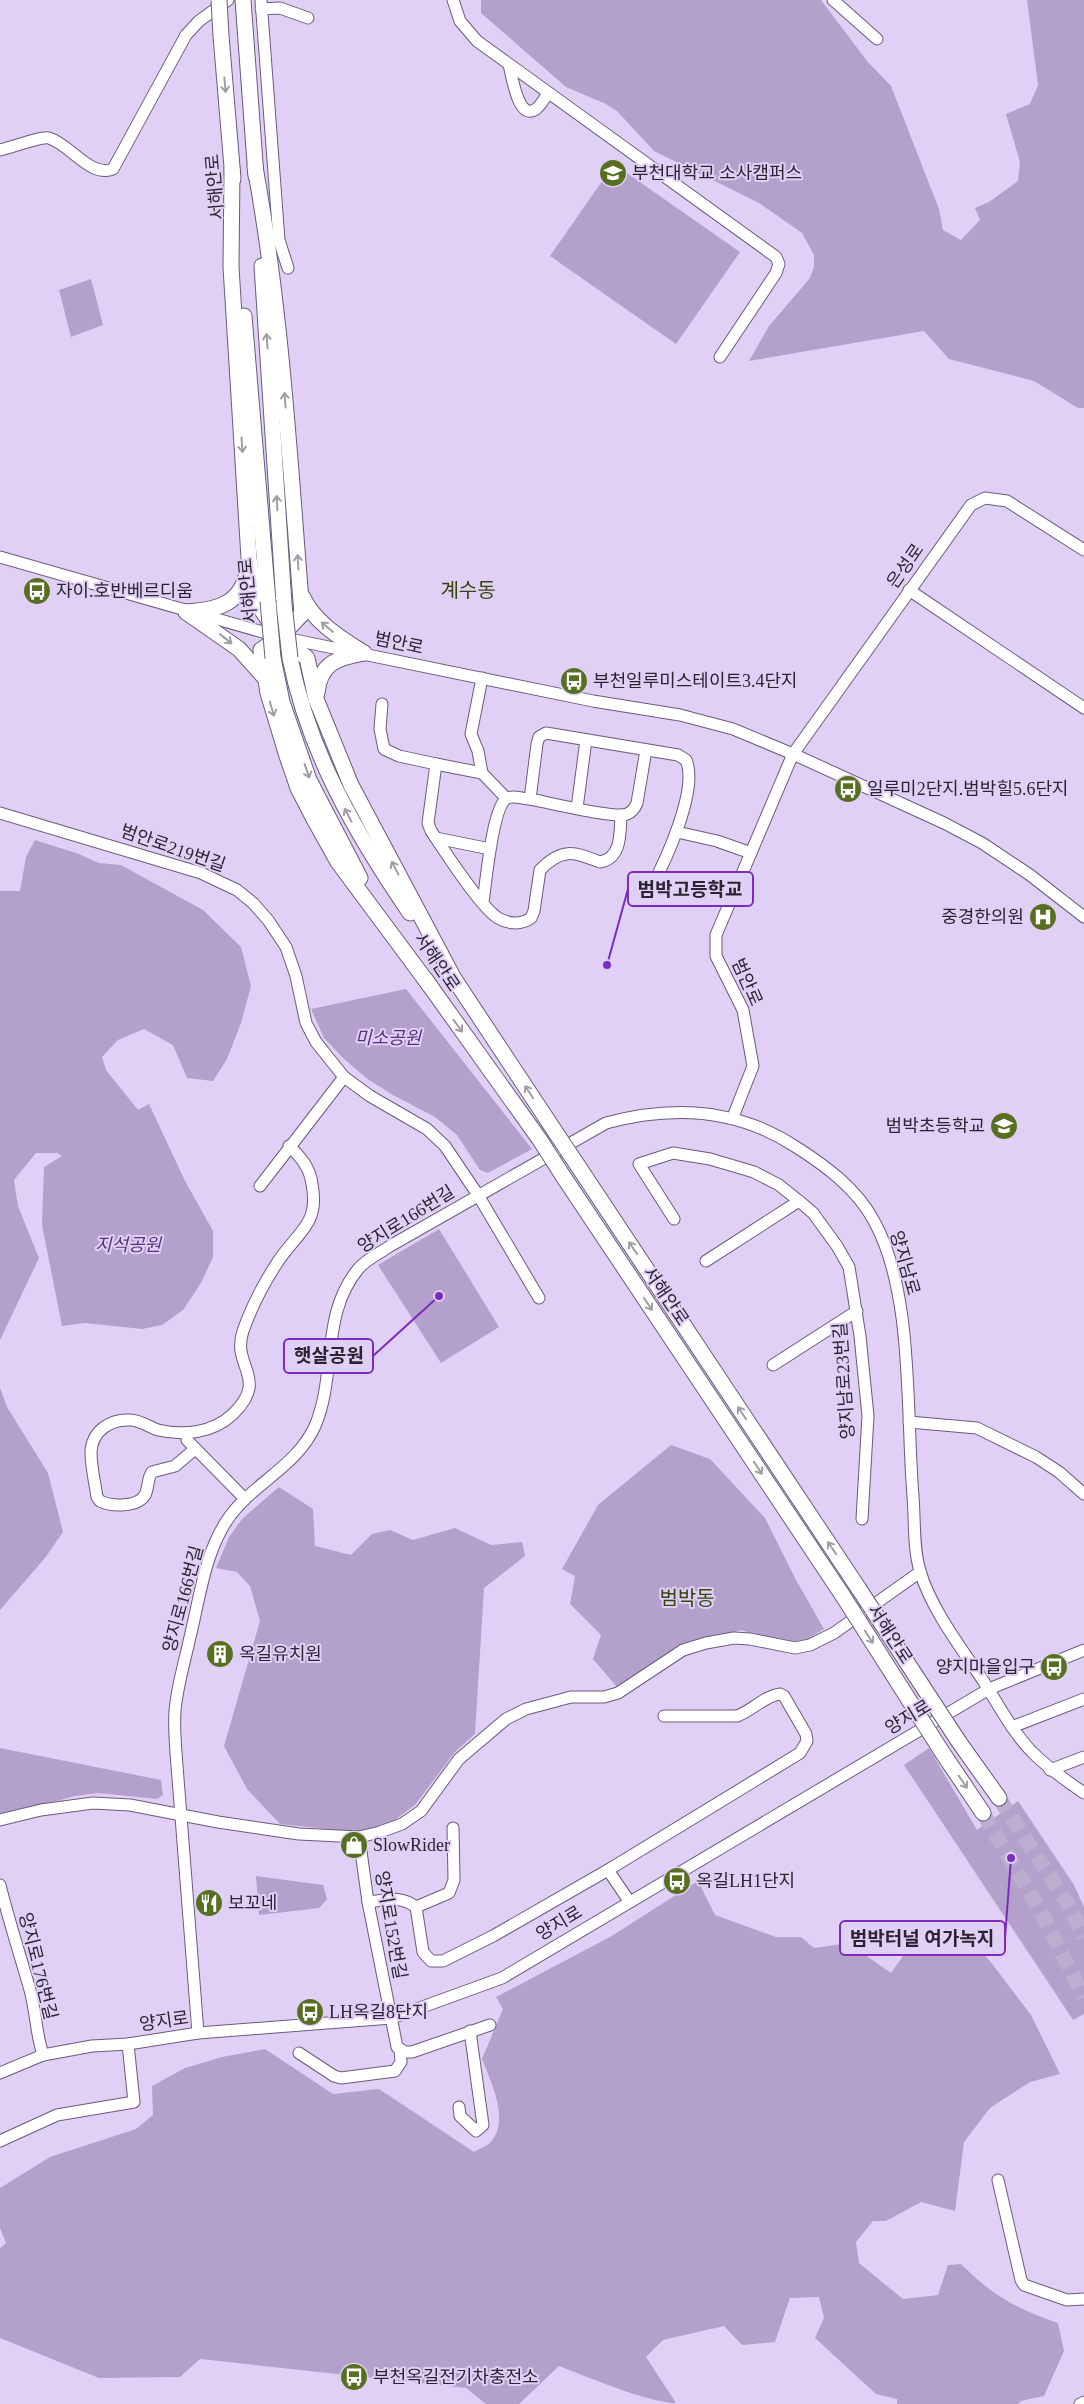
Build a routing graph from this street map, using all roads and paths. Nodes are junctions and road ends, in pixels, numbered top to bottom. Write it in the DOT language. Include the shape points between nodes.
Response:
graph roads {
  1 [pos="219,0"];
  2 [pos="228,0"];
  3 [pos="244,0"];
  4 [pos="453,0"];
  5 [pos="833,0"];
  6 [pos="261,5"];
  7 [pos="308,18"];
  8 [pos="877,39"];
  9 [pos="509,65"];
  10 [pos="548,94"];
  11 [pos="0,150"];
  12 [pos="255,168"];
  13 [pos="232,169"];
  14 [pos="288,268"];
  15 [pos="720,358"];
  16 [pos="1084,550"];
  17 [pos="0,557"];
  18 [pos="249,558"];
  19 [pos="909,590"];
  20 [pos="300,591"];
  21 [pos="186,612"];
  22 [pos="280,637"];
  23 [pos="364,653"];
  24 [pos="264,677"];
  25 [pos="482,678"];
  26 [pos="316,699"];
  27 [pos="382,704"];
  28 [pos="1084,708"];
  29 [pos="586,740"];
  30 [pos="646,750"];
  31 [pos="793,754"];
  32 [pos="436,764"];
  33 [pos="482,773"];
  34 [pos="506,798"];
  35 [pos="530,799"];
  36 [pos="576,808"];
  37 [pos="0,813"];
  38 [pos="621,815"];
  39 [pos="677,832"];
  40 [pos="436,838"];
  41 [pos="490,849"];
  42 [pos="750,853"];
  43 [pos="651,888"];
  44 [pos="483,902"];
  45 [pos="1084,917"];
  46 [pos="451,973"];
  47 [pos="430,986"];
  48 [pos="344,1077"];
  49 [pos="733,1117"];
  50 [pos="289,1146"];
  51 [pos="260,1186"];
  52 [pos="478,1195"];
  53 [pos="799,1200"];
  54 [pos="674,1219"];
  55 [pos="706,1261"];
  56 [pos="539,1298"];
  57 [pos="857,1310"];
  58 [pos="774,1365"];
  59 [pos="909,1422"];
  60 [pos="187,1440"];
  61 [pos="196,1449"];
  62 [pos="1084,1494"];
  63 [pos="245,1499"];
  64 [pos="862,1518"];
  65 [pos="920,1572"];
  66 [pos="1084,1650"];
  67 [pos="989,1689"];
  68 [pos="1084,1699"];
  69 [pos="664,1716"];
  70 [pos="1012,1727"];
  71 [pos="1084,1757"];
  72 [pos="1050,1770"];
  73 [pos="1084,1793"];
  74 [pos="999,1798"];
  75 [pos="983,1813"];
  76 [pos="181,1814"];
  77 [pos="0,1820"];
  78 [pos="453,1828"];
  79 [pos="359,1837"];
  80 [pos="608,1870"];
  81 [pos="0,1885"];
  82 [pos="629,1901"];
  83 [pos="368,1902"];
  84 [pos="416,1907"];
  85 [pos="392,2018"];
  86 [pos="490,2025"];
  87 [pos="470,2032"];
  88 [pos="198,2033"];
  89 [pos="128,2044"];
  90 [pos="400,2050"];
  91 [pos="299,2053"];
  92 [pos="43,2055"];
  93 [pos="0,2073"];
  94 [pos="459,2107"];
  95 [pos="0,2141"];
  96 [pos="998,2180"];
  97 [pos="1084,2299"];
  98 [pos="1084,2402"];
  99 [pos="1080,2404"];
  1 -- 13 [label="main road, 서해안로, one-way, bridge"];
  2 -- 11 [label="street" via="199,20 186,35 113,169 107,172 92,167 57,141 46,138"];
  3 -- 12 [label="main road, 서해안로"];
  4 -- 9 [label="street" via="456,14 465,29"];
  5 -- 8 [label="street"];
  6 -- 7 [label="street"];
  6 -- 14 [label="street" via="280,240"];
  9 -- 10 [label="street"];
  9 -- 10 [label="street" via="518,102 523,108 528,111 536,109"];
  10 -- 15 [label="street" via="776,257 776,273"];
  20 -- 12 [label="main road, one-way" via="280,336 268,236"];
  46 -- 12 [label="main road, 서해안로, one-way, bridge" via="376,864 338,796 303,712 290,658 284,604"];
  13 -- 18 [label="main road, one-way" via="231,268"];
  13 -- 47 [label="main road, 서해안로, one-way, bridge" via="273,658 282,702 320,802 356,872"];
  16 -- 19 [label="street, 은성로" via="1007,501 985,498 964,512"];
  17 -- 21 [label="street, 범안로"];
  18 -- 21 [label="main road" via="246,580 235,598 226,604"];
  18 -- 22 [label="main road" via="254,600"];
  19 -- 28 [label="street"];
  19 -- 31 [label="street, 은성로"];
  20 -- 22 [label="main road" via="302,614"];
  23 -- 20 [label="main road, one-way" via="317,619"];
  21 -- 22 [label="street, 범안로"];
  21 -- 24 [label="main road, one-way" via="238,649"];
  22 -- 23 [label="street, 범안로"];
  22 -- 24 [label="main road" via="261,650"];
  22 -- 26 [label="main road" via="307,658"];
  23 -- 25 [label="street, 범안로"];
  23 -- 26 [label="main road" via="329,665 318,681"];
  24 -- 47 [label="main road, one-way" via="298,788 314,819 338,862"];
  25 -- 31 [label="street, 범안로" via="680,715 733,730"];
  25 -- 33 [label="street" via="471,734"];
  46 -- 26 [label="main road, one-way" via="351,785"];
  27 -- 32 [label="street" via="380,729 384,748 399,756"];
  29 -- 30 [label="street"];
  29 -- 35 [label="street" via="546,733 539,737"];
  29 -- 36 [label="street"];
  30 -- 38 [label="street" via="637,803 634,810"];
  30 -- 39 [label="street" via="678,755 686,760 688,778"];
  31 -- 42 [label="street, 범안로"];
  31 -- 45 [label="street, 범안로" via="982,843"];
  32 -- 33 [label="street"];
  32 -- 40 [label="street" via="428,824"];
  33 -- 34 [label="street"];
  34 -- 35 [label="street"];
  34 -- 41 [label="street" via="497,816"];
  35 -- 36 [label="street"];
  36 -- 38 [label="street"];
  37 -- 48 [label="street, 범안로219번길" via="202,873 245,896 283,942 294,966 310,1032"];
  38 -- 44 [label="street" via="620,834 613,857 600,862 578,853 567,853 556,856 540,870 534,911 526,922 496,917"];
  39 -- 42 [label="street"];
  39 -- 43 [label="street"];
  40 -- 41 [label="street"];
  40 -- 44 [label="street"];
  41 -- 44 [label="street"];
  42 -- 49 [label="street, 범안로" via="716,935 716,956 743,1010 753,1066"];
  74 -- 46 [label="main road, 서해안로, one-way, bridge"];
  47 -- 75 [label="main road, 서해안로, one-way, bridge" via="540,1140"];
  48 -- 50 [label="street"];
  48 -- 52 [label="street, 범안로219번길" via="434,1135"];
  49 -- 52 [label="street, 양지남로" via="683,1111 638,1114 606,1123"];
  49 -- 59 [label="street, 양지남로" via="783,1138 824,1165 851,1189 874,1220 890,1258 897,1294 904,1335"];
  50 -- 51 [label="street"];
  50 -- 61 [label="street" via="311,1175 315,1206 304,1230 267,1280 243,1331 242,1352 250,1381 249,1396 222,1423 194,1433 158,1430 132,1420 113,1422 104,1427 93,1441 91,1452 100,1502 112,1505 141,1500 152,1472 176,1466"];
  52 -- 56 [label="street, 범안로219번길"];
  52 -- 63 [label="street, 양지로166번길" via="390,1246 360,1268 342,1297 334,1318 326,1385 315,1426 294,1458"];
  53 -- 54 [label="street" via="754,1172 710,1158 673,1153 639,1164"];
  53 -- 55 [label="street"];
  53 -- 57 [label="street" via="813,1213 849,1267"];
  57 -- 58 [label="street, 양지남로23번길"];
  57 -- 64 [label="street, 양지남로23번길" via="868,1416"];
  59 -- 62 [label="street" via="977,1428 1036,1457"];
  59 -- 65 [label="street, 양지남로"];
  60 -- 61 [label="street"];
  61 -- 63 [label="street"];
  63 -- 76 [label="street, 양지로166번길" via="230,1516 215,1544 180,1682 175,1729"];
  65 -- 67 [label="street, 양지남로" via="942,1618"];
  65 -- 79 [label="street" via="834,1633 810,1645 795,1648 734,1638 706,1644 683,1650 618,1693 604,1697 571,1697 526,1709 506,1719 458,1759 421,1811 402,1824"];
  66 -- 67 [label="street, 양지로"];
  67 -- 70 [label="street, 양지남로"];
  67 -- 82 [label="street, 양지로"];
  68 -- 70 [label="street"];
  69 -- 80 [label="street" via="737,1716 780,1694 806,1734 807,1741 800,1752"];
  70 -- 72 [label="street, 양지남로"];
  71 -- 72 [label="street"];
  72 -- 73 [label="street, 양지남로"];
  76 -- 77 [label="street" via="130,1805 93,1803"];
  76 -- 79 [label="street" via="299,1834"];
  76 -- 88 [label="street, 양지로166번길"];
  78 -- 84 [label="street" via="452,1887 445,1896"];
  79 -- 83 [label="street, 양지로152번길"];
  80 -- 82 [label="street"];
  80 -- 84 [label="street" via="443,1961 431,1961 423,1952"];
  81 -- 92 [label="street, 양지로176번길" via="30,1992"];
  82 -- 85 [label="street, 양지로" via="502,1978"];
  83 -- 84 [label="street" via="398,1898"];
  83 -- 85 [label="street, 양지로152번길"];
  85 -- 88 [label="street, 양지로"];
  85 -- 90 [label="street, 양지로152번길" via="395,2041"];
  86 -- 87 [label="street"];
  87 -- 90 [label="street" via="412,2052"];
  87 -- 94 [label="street" via="482,2125 476,2131 460,2116"];
  88 -- 89 [label="street, 양지로"];
  89 -- 92 [label="street, 양지로" via="92,2046"];
  89 -- 95 [label="street" via="134,2102 57,2115"];
  90 -- 91 [label="street" via="401,2062 395,2071 341,2078"];
  92 -- 93 [label="street, 양지로"];
  96 -- 97 [label="street" via="1020,2280 1024,2285 1066,2300"];
  98 -- 99 [label="street"];
}
